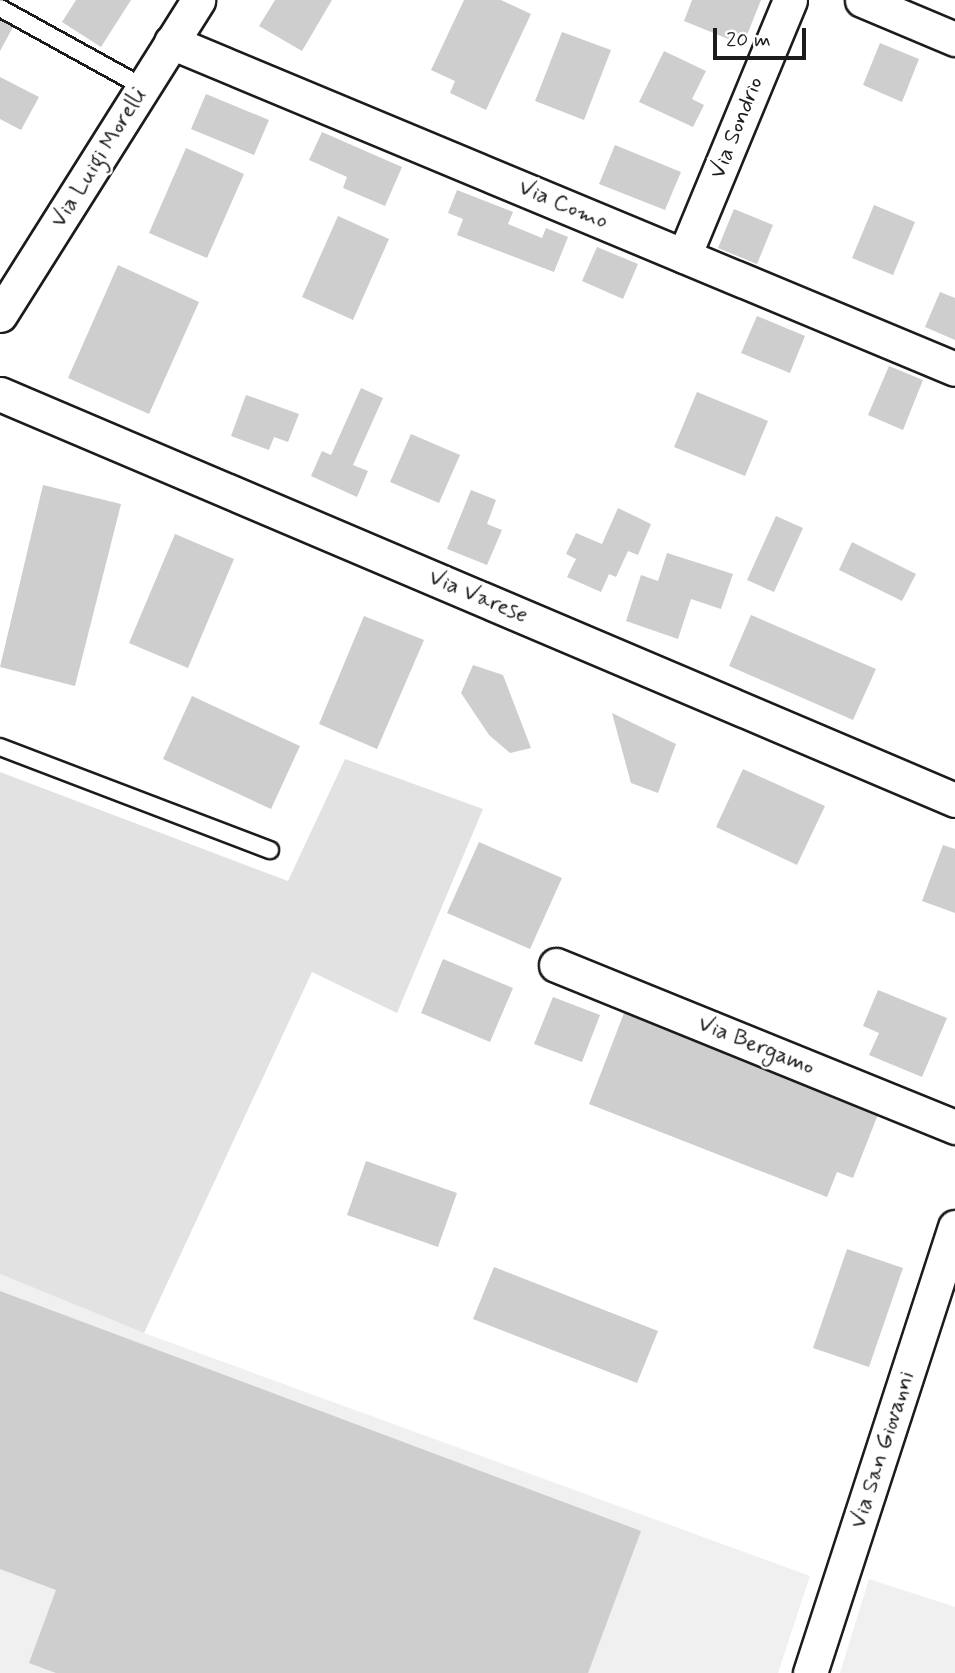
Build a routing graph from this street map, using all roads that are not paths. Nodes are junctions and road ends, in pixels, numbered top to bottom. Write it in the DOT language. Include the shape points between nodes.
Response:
graph roads {
  1 [pos="198,0"];
  2 [pos="790,0"];
  3 [pos="862,0"];
  4 [pos="0,8"];
  5 [pos="955,40"];
  6 [pos="171,41"];
  7 [pos="143,88"];
  8 [pos="684,256"];
  9 [pos="0,315"];
  10 [pos="955,369"];
  11 [pos="0,394"];
  12 [pos="0,747"];
  13 [pos="955,800"];
  14 [pos="270,850"];
  15 [pos="556,965"];
  16 [pos="955,1127"];
  17 [pos="955,1227"];
  18 [pos="810,1673"];
  1 -- 6 [label="street, Via Luigi Morelli"];
  2 -- 8 [label="street, Via Sondrio"];
  3 -- 5 [label="street"];
  4 -- 7 [label="lane"];
  6 -- 7 [label="street, Via Luigi Morelli"];
  6 -- 8 [label="street, Via Como"];
  7 -- 9 [label="street, Via Luigi Morelli"];
  8 -- 10 [label="street, Via Como"];
  11 -- 13 [label="street, Via Varese"];
  12 -- 14 [label="lane"];
  15 -- 16 [label="street, Via Bergamo"];
  17 -- 18 [label="street, Via San Giovanni"];
}
